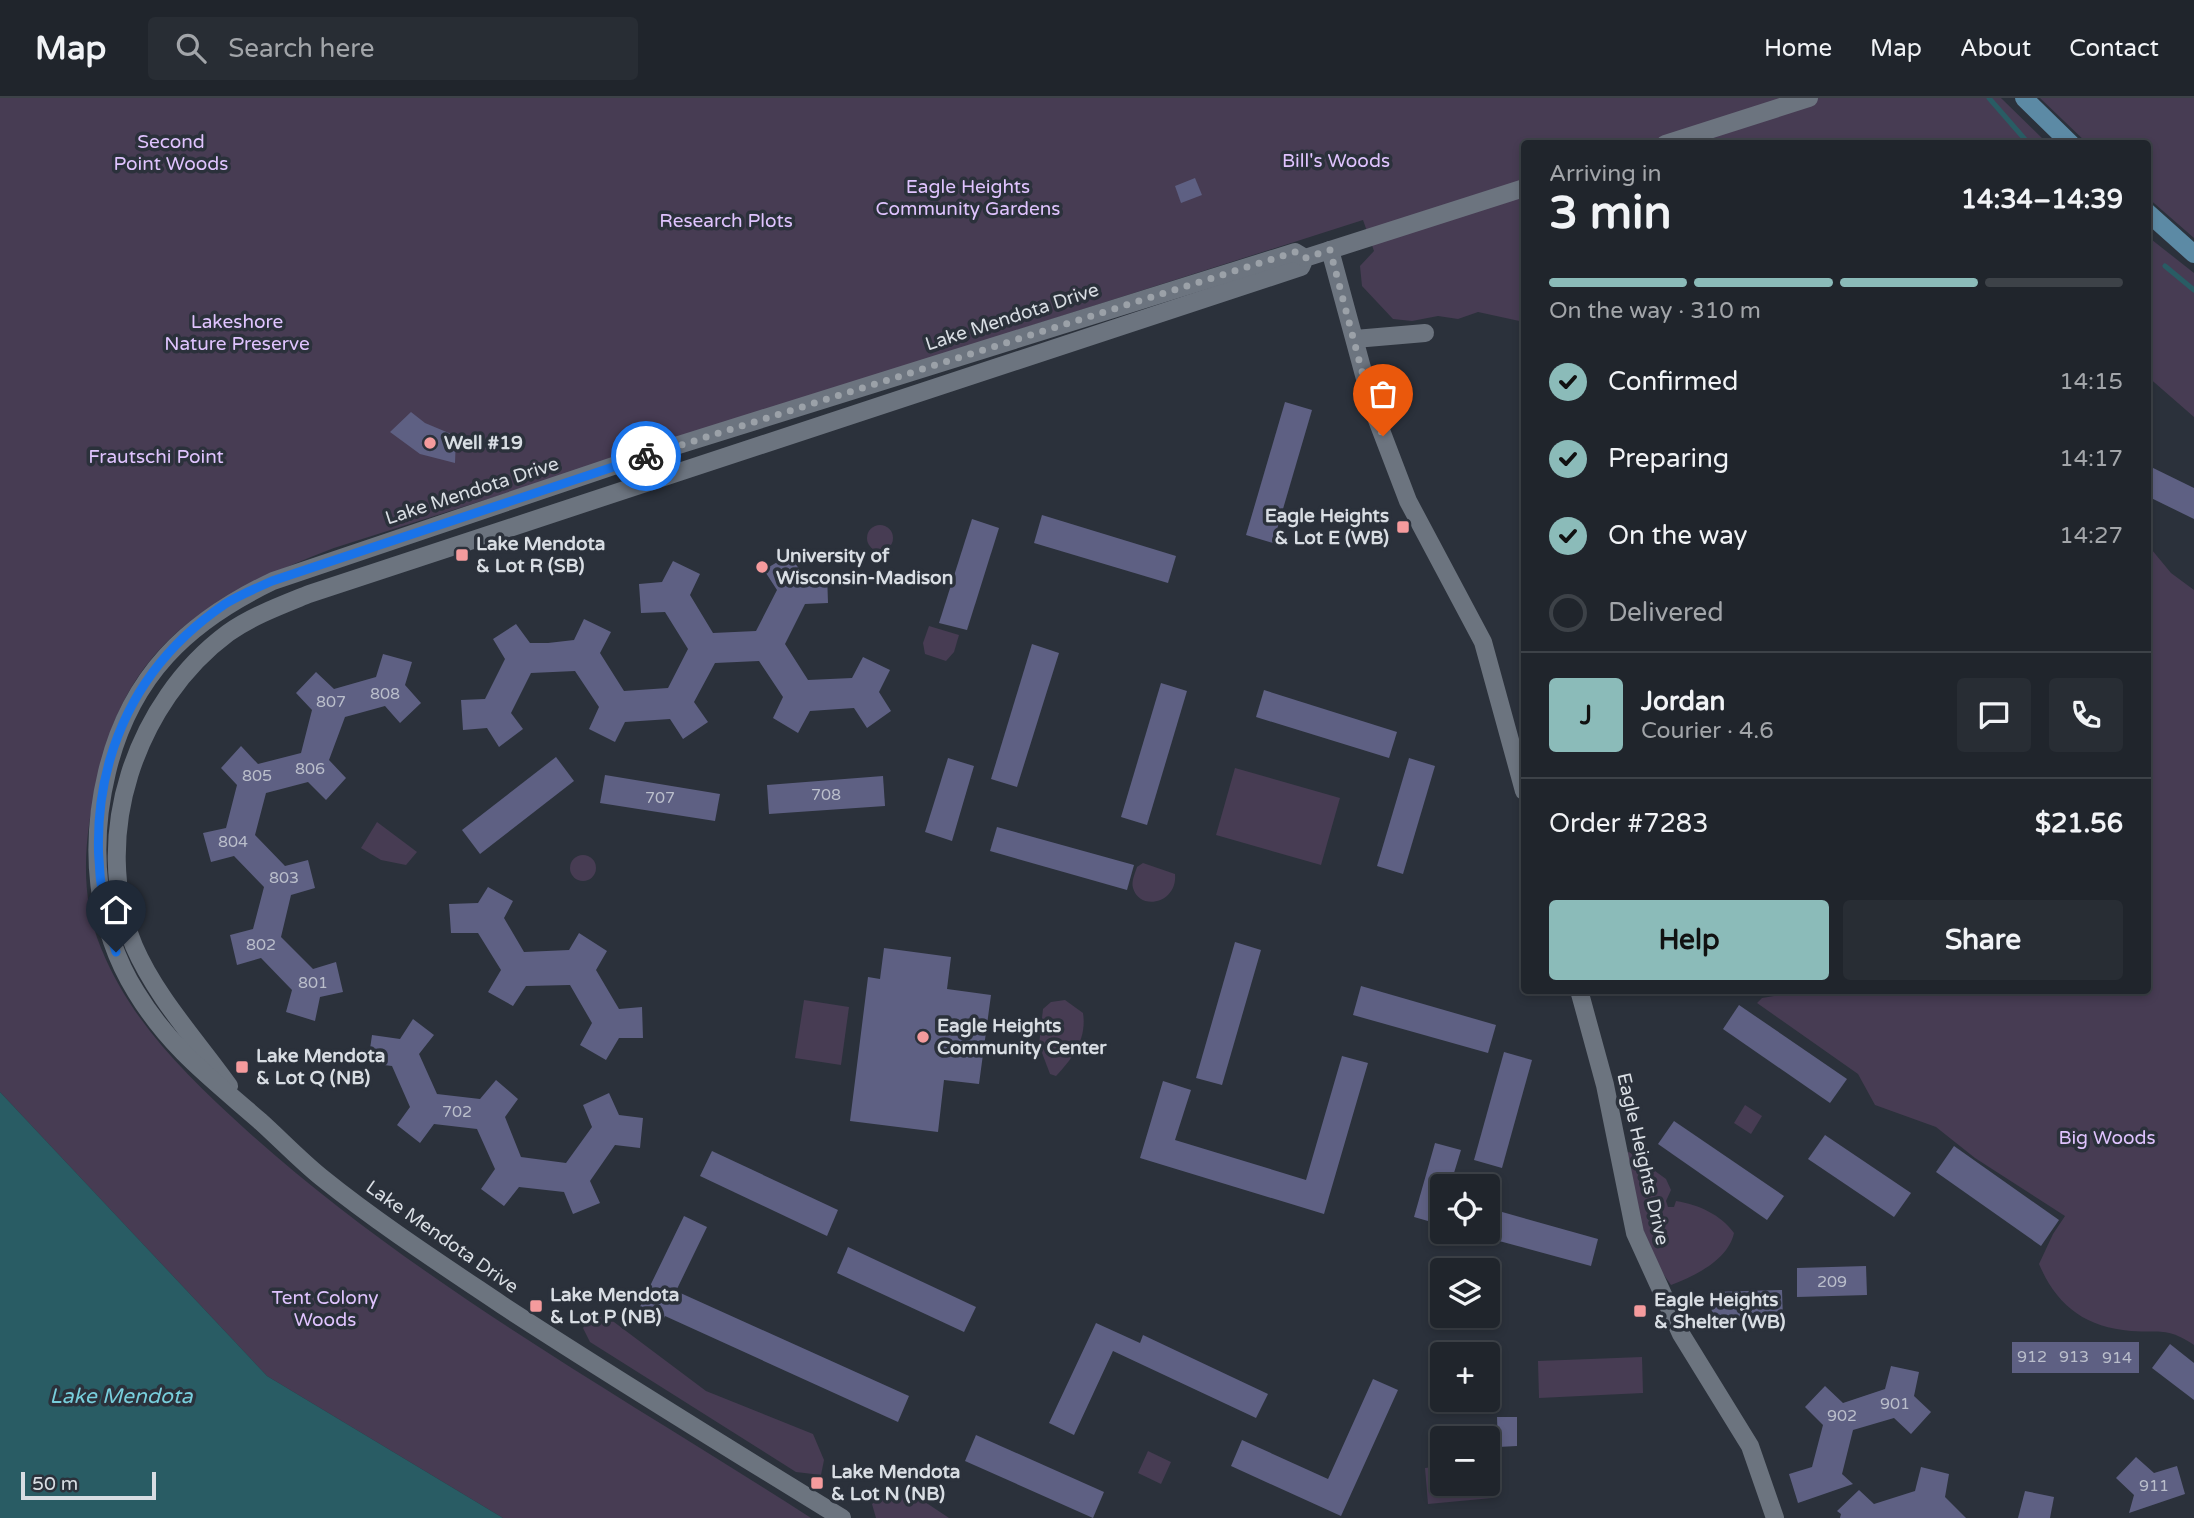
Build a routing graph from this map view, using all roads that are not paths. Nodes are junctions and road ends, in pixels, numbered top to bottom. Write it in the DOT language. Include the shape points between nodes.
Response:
graph roads {
  1 [pos="1809,98"];
  2 [pos="2024,98"];
  3 [pos="1678,140"];
  4 [pos="2067,140"];
  5 [pos="1521,189"];
  6 [pos="2151,216"];
  7 [pos="1330,250"];
  8 [pos="2194,254"];
  9 [pos="1305,258"];
  10 [pos="1425,333"];
  11 [pos="1354,339"];
  12 [pos="196,626"];
  13 [pos="213,646"];
  14 [pos="1521,779"];
  15 [pos="1580,994"];
  16 [pos="244,1107"];
  17 [pos="842,1518"];
  18 [pos="1775,1518"];
  1 -- 3 [label="street"];
  2 -- 4 [label="street"];
  5 -- 7 [label="street, Lake Mendota Drive"];
  6 -- 8 [label="street"];
  7 -- 9 [label="street, Lake Mendota Drive"];
  7 -- 11 [label="street"];
  9 -- 12 [label="street, Lake Mendota Drive" via="1295,252 1153,294 321,563 227,603"];
  9 -- 13 [label="street, Lake Mendota Drive" via="1301,267 309,594 265,613"];
  10 -- 11 [label="street"];
  11 -- 14 [label="street" via="1374,412 1408,501 1483,642"];
  12 -- 13 [label="street"];
  12 -- 16 [label="street, Lake Mendota Drive" via="170,649 150,677 117,741 99,808 98,877 103,912 134,990 182,1055"];
  13 -- 16 [label="street, Lake Mendota Drive" via="170,690 136,755 121,823 120,895 135,947 149,974"];
  15 -- 18 [label="street, Eagle Heights Drive" via="1605,1085 1635,1233 1681,1334 1750,1446"];
  16 -- 17 [label="street, Lake Mendota Drive" via="320,1176 429,1256"];
}
